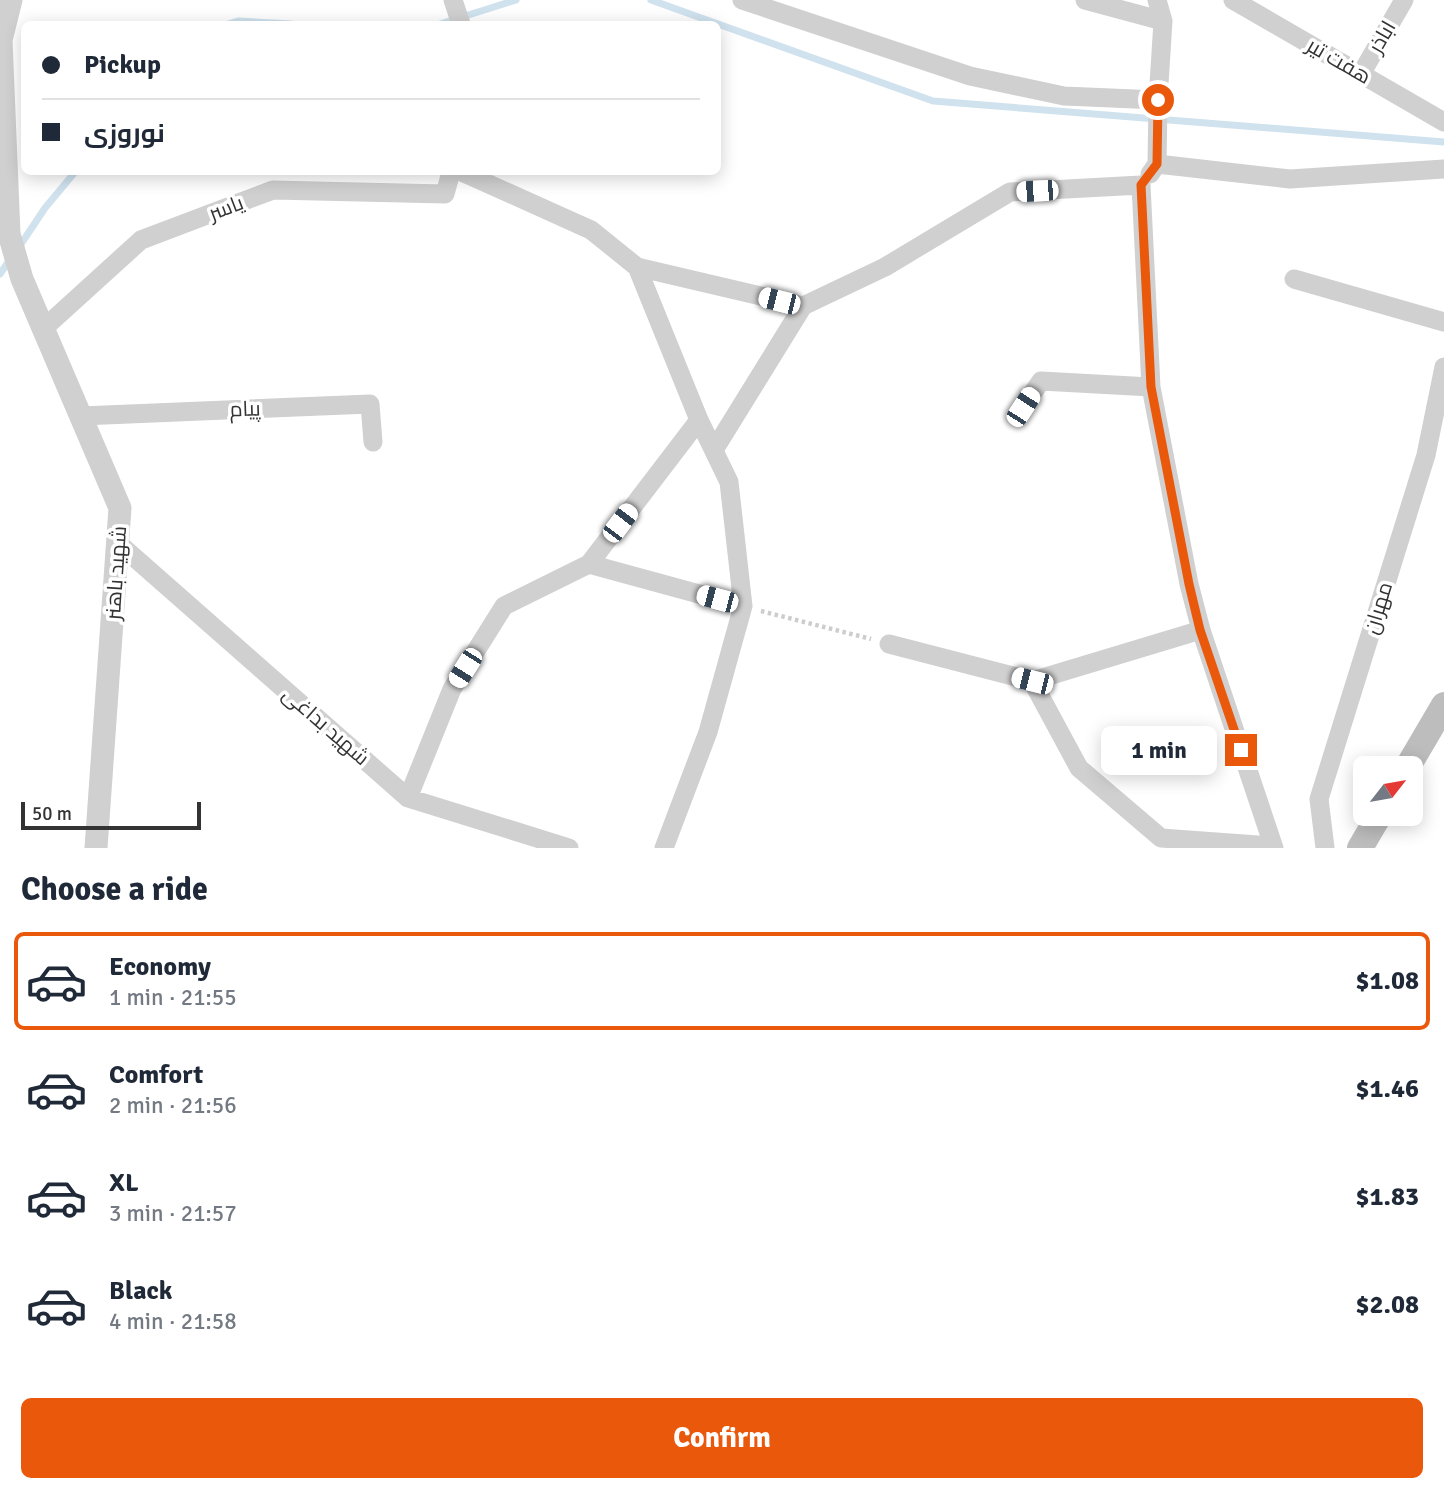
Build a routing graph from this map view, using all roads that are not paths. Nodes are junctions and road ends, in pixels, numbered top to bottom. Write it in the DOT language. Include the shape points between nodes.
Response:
graph roads {
  1 [pos="10,0"];
  2 [pos="742,0"];
  3 [pos="1085,0"];
  4 [pos="1157,0"];
  5 [pos="1233,0"];
  6 [pos="1404,0"];
  7 [pos="1163,21"];
  8 [pos="0,40"];
  9 [pos="1361,74"];
  10 [pos="1158,100"];
  11 [pos="1444,122"];
  12 [pos="1157,164"];
  13 [pos="1444,169"];
  14 [pos="450,175"];
  15 [pos="469,175"];
  16 [pos="1141,185"];
  17 [pos="5,238"];
  18 [pos="637,267"];
  19 [pos="1294,279"];
  20 [pos="803,306"];
  21 [pos="1444,322"];
  22 [pos="43,329"];
  23 [pos="1444,367"];
  24 [pos="1151,387"];
  25 [pos="1023,407"];
  26 [pos="81,416"];
  27 [pos="699,420"];
  28 [pos="373,442"];
  29 [pos="714,450"];
  30 [pos="118,543"];
  31 [pos="589,564"];
  32 [pos="743,606"];
  33 [pos="1200,630"];
  34 [pos="889,644"];
  35 [pos="1032,681"];
  36 [pos="1444,705"];
  37 [pos="1414,756"];
  38 [pos="408,798"];
  39 [pos="1373,826"];
  40 [pos="1274,847"];
  41 [pos="96,848"];
  42 [pos="569,848"];
  43 [pos="664,848"];
  44 [pos="1325,848"];
  45 [pos="1360,848"];
  1 -- 8 [label="street, شهید باهنر"];
  2 -- 10 [label="street" via="970,76 1064,96"];
  3 -- 7 [label="street"];
  4 -- 7 [label="street"];
  5 -- 9 [label="street, هفت تیر"];
  6 -- 9 [label="street, اباذر"];
  7 -- 10 [label="street"];
  8 -- 17 [label="street, شهید باهنر"];
  9 -- 11 [label="street, هفت تیر"];
  10 -- 12 [label="street"];
  12 -- 13 [label="street" via="1290,178"];
  12 -- 16 [label="street"];
  14 -- 22 [label="street, یاسر" via="444,194 273,190 141,240"];
  15 -- 18 [label="street" via="591,230"];
  16 -- 20 [label="street" via="1010,192 885,267"];
  16 -- 24 [label="street"];
  17 -- 22 [label="street, شهید باهنر"];
  18 -- 20 [label="street"];
  18 -- 27 [label="street"];
  19 -- 21 [label="street"];
  20 -- 29 [label="street"];
  22 -- 26 [label="street, شهید باهنر"];
  23 -- 44 [label="street, مهران" via="1426,455 1319,799"];
  24 -- 25 [label="street" via="1041,381"];
  24 -- 33 [label="street"];
  26 -- 28 [label="street, پیام" via="370,404"];
  26 -- 30 [label="street, شهید باهنر" via="120,508"];
  27 -- 29 [label="street"];
  27 -- 31 [label="street"];
  29 -- 32 [label="street" via="729,482"];
  30 -- 38 [label="street, شهید بداغی"];
  30 -- 41 [label="street, شهید باهنر"];
  31 -- 32 [label="street"];
  31 -- 38 [label="street" via="504,606 452,689"];
  32 -- 43 [label="street" via="708,732"];
  33 -- 35 [label="street"];
  33 -- 40 [label="street"];
  34 -- 35 [label="street"];
  35 -- 40 [label="street" via="1079,768 1161,838"];
  36 -- 37 [label="main road"];
  38 -- 42 [label="street, شهید بداغی"];
  39 -- 45 [label="main road"];
}
